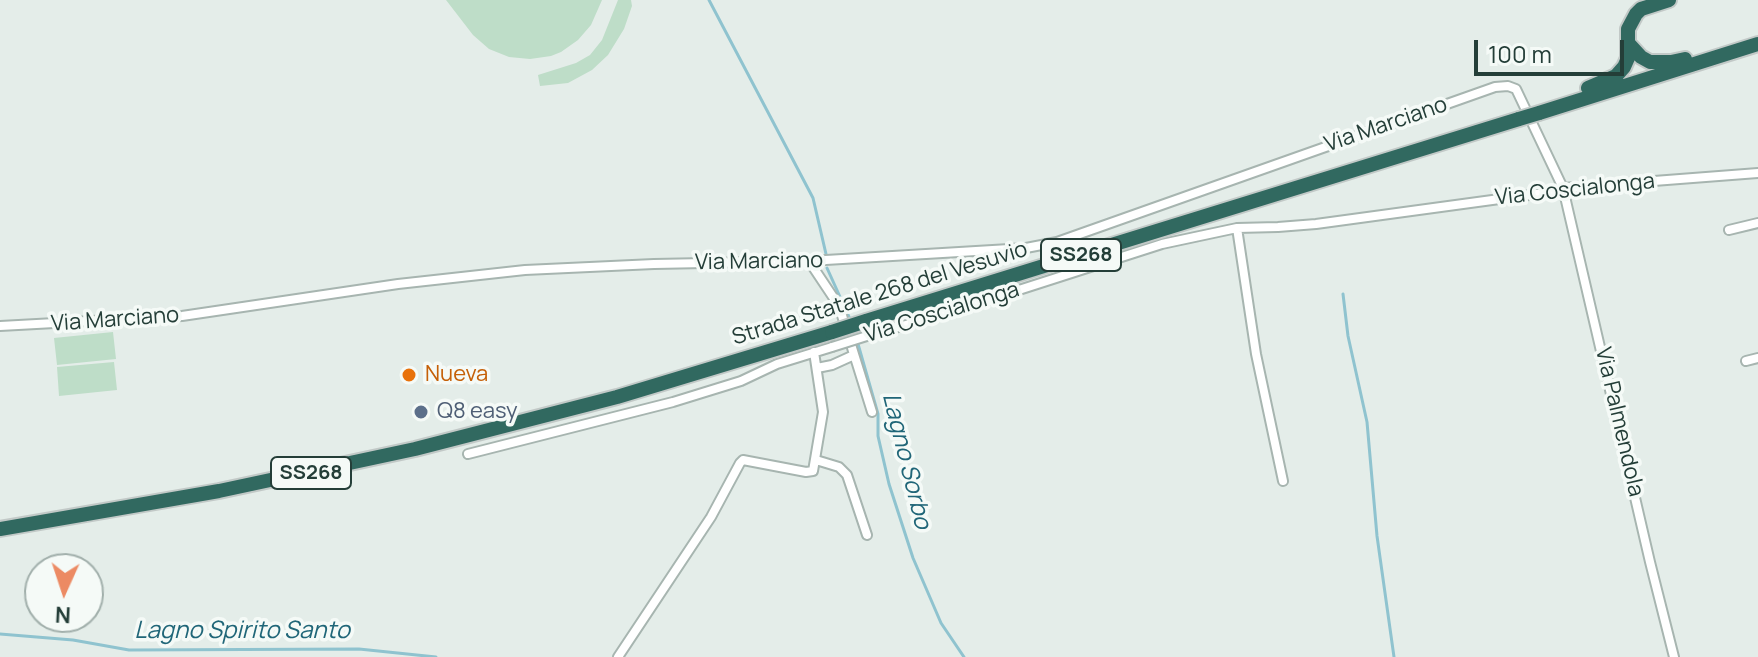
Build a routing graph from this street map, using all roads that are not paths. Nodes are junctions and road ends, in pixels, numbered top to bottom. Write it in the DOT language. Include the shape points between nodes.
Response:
graph roads {
  1 [pos="1669,0"];
  2 [pos="1629,44"];
  3 [pos="1758,44"];
  4 [pos="1740,50"];
  5 [pos="1495,87"];
  6 [pos="1546,110"];
  7 [pos="1758,173"];
  8 [pos="1563,188"];
  9 [pos="1758,223"];
  10 [pos="1237,228"];
  11 [pos="1729,230"];
  12 [pos="809,261"];
  13 [pos="0,326"];
  14 [pos="868,328"];
  15 [pos="832,339"];
  16 [pos="814,352"];
  17 [pos="854,355"];
  18 [pos="1758,358"];
  19 [pos="1746,361"];
  20 [pos="817,368"];
  21 [pos="872,412"];
  22 [pos="468,454"];
  23 [pos="816,460"];
  24 [pos="1283,481"];
  25 [pos="0,529"];
  26 [pos="867,535"];
  27 [pos="618,657"];
  28 [pos="1674,657"];
  1 -- 2 [label="highway, SS268" via="1636,14 1628,29"];
  2 -- 4 [label="highway" via="1641,57 1661,63"];
  2 -- 6 [label="highway, SS268" via="1628,58 1616,76"];
  3 -- 4 [label="highway, Strada Statale 268 del Vesuvio / SS268"];
  4 -- 6 [label="highway, Strada Statale 268 del Vesuvio / SS268"];
  5 -- 8 [label="street, Via Palmendola" via="1516,89"];
  5 -- 12 [label="street, Via Marciano" via="1057,242"];
  6 -- 14 [label="highway, Strada Statale 268 del Vesuvio / SS268, bridge"];
  7 -- 8 [label="street, Via Coscialonga"];
  8 -- 10 [label="street, Via Coscialonga" via="1316,224"];
  8 -- 28 [label="street, Via Palmendola"];
  9 -- 11 [label="street"];
  10 -- 14 [label="street, Via Coscialonga" via="1162,244 941,315"];
  10 -- 24 [label="street"];
  12 -- 13 [label="street, Via Marciano" via="525,270 182,316"];
  12 -- 17 [label="street" via="839,306"];
  14 -- 15 [label="highway, Strada Statale 268 del Vesuvio / SS268, bridge"];
  15 -- 16 [label="street"];
  15 -- 25 [label="highway, Strada Statale 268 del Vesuvio / SS268" via="293,477"];
  16 -- 20 [label="street"];
  16 -- 22 [label="street" via="673,402"];
  17 -- 20 [label="street"];
  17 -- 21 [label="street"];
  18 -- 19 [label="street"];
  20 -- 23 [label="street" via="823,412"];
  23 -- 26 [label="street" via="847,475"];
  23 -- 27 [label="street" via="811,472 743,460"];
}
